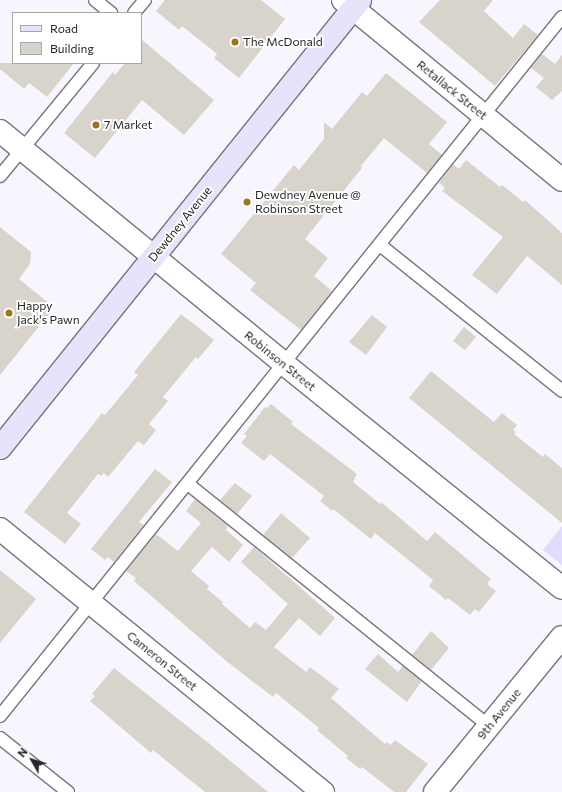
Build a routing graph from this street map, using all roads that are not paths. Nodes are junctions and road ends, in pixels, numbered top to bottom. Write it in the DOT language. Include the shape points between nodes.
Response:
graph roads {
  1 [pos="95,0"];
  2 [pos="145,0"];
  3 [pos="352,3"];
  4 [pos="110,12"];
  5 [pos="135,12"];
  6 [pos="562,17"];
  7 [pos="92,64"];
  8 [pos="483,115"];
  9 [pos="0,131"];
  10 [pos="22,149"];
  11 [pos="0,176"];
  12 [pos="562,180"];
  13 [pos="380,245"];
  14 [pos="153,257"];
  15 [pos="283,363"];
  16 [pos="562,391"];
  17 [pos="0,448"];
  18 [pos="188,484"];
  19 [pos="0,529"];
  20 [pos="562,588"];
  21 [pos="90,602"];
  22 [pos="562,637"];
  23 [pos="0,716"];
  24 [pos="489,726"];
  25 [pos="0,738"];
  26 [pos="68,792"];
  27 [pos="323,792"];
  28 [pos="435,792"];
  1 -- 4 [label="lane"];
  2 -- 5 [label="lane"];
  3 -- 8 [label="street, Retallack Street"];
  3 -- 14 [label="main road, Dewdney Avenue"];
  6 -- 8 [label="lane"];
  7 -- 10 [label="lane"];
  8 -- 12 [label="street, Retallack Street"];
  8 -- 13 [label="lane"];
  9 -- 10 [label="street, Robinson Street"];
  10 -- 11 [label="lane"];
  10 -- 14 [label="street, Robinson Street"];
  13 -- 15 [label="lane"];
  13 -- 16 [label="lane"];
  14 -- 15 [label="street, Robinson Street"];
  14 -- 17 [label="main road, Dewdney Avenue"];
  15 -- 18 [label="lane"];
  15 -- 20 [label="street, Robinson Street"];
  18 -- 21 [label="lane"];
  18 -- 24 [label="lane"];
  19 -- 21 [label="street, Cameron Street"];
  21 -- 23 [label="lane"];
  21 -- 27 [label="street, Cameron Street"];
  22 -- 24 [label="street, 9th Avenue"];
  24 -- 28 [label="street, 9th Avenue"];
  25 -- 26 [label="lane"];
}
